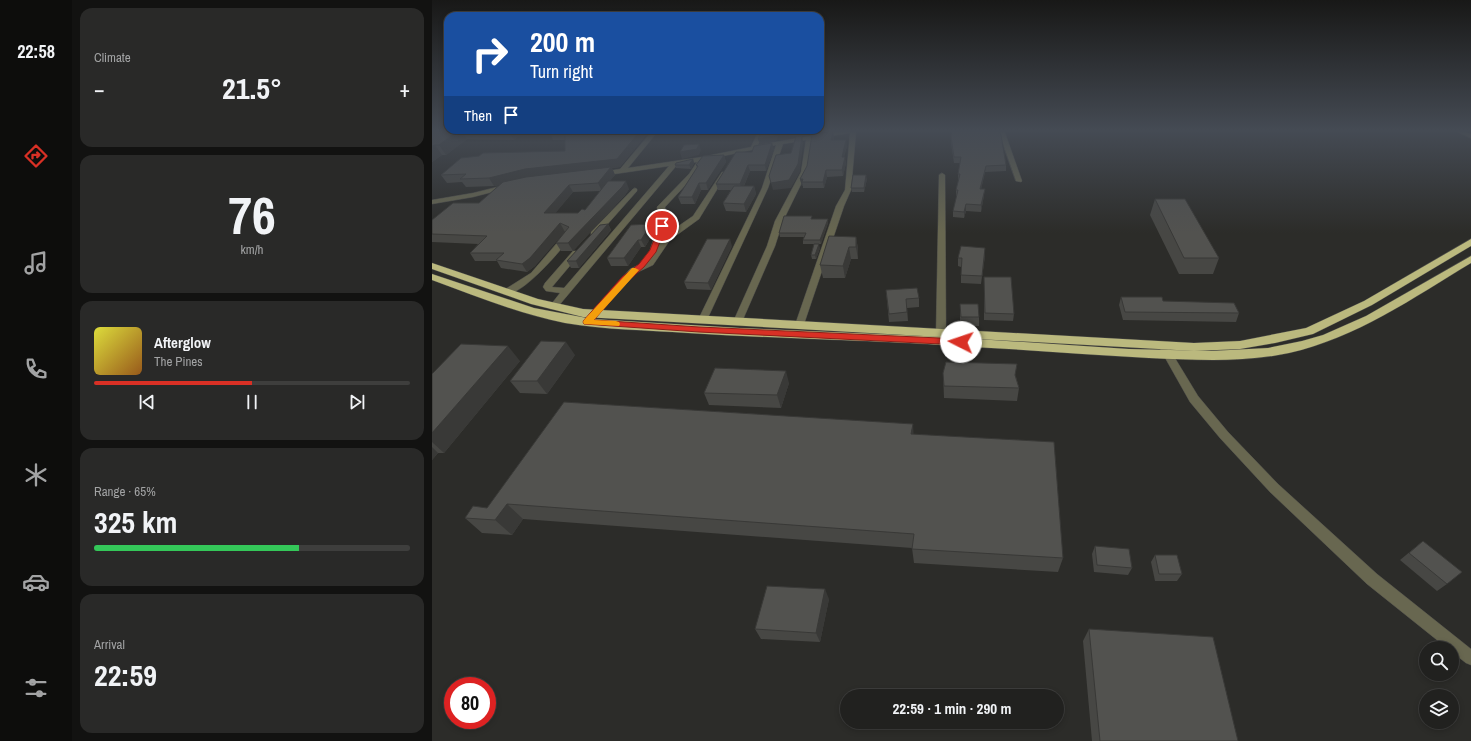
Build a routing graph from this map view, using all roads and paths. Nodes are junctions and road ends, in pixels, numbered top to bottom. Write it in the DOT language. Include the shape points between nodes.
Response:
graph roads {
  1 [pos="674,164"];
  2 [pos="627,165"];
  3 [pos="670,165"];
  4 [pos="699,165"];
  5 [pos="729,165"];
  6 [pos="773,165"];
  7 [pos="805,165"];
  8 [pos="850,165"];
  9 [pos="1013,165"];
  10 [pos="622,171"];
  11 [pos="591,175"];
  12 [pos="942,175"];
  13 [pos="1019,181"];
  14 [pos="515,185"];
  15 [pos="635,190"];
  16 [pos="432,202"];
  17 [pos="568,235"];
  18 [pos="1471,242"];
  19 [pos="1471,259"];
  20 [pos="432,266"];
  21 [pos="642,266"];
  22 [pos="432,277"];
  23 [pos="470,280"];
  24 [pos="460,286"];
  25 [pos="566,291"];
  26 [pos="507,292"];
  27 [pos="1368,303"];
  28 [pos="553,307"];
  29 [pos="1383,311"];
  30 [pos="591,318"];
  31 [pos="703,320"];
  32 [pos="738,322"];
  33 [pos="800,325"];
  34 [pos="941,333"];
  35 [pos="1166,350"];
  36 [pos="1471,658"];
  1 -- 25 [label="street"];
  2 -- 10 [label="street"];
  3 -- 10 [label="street"];
  4 -- 21 [label="street" via="692,175 661,207 663,222 658,240"];
  5 -- 21 [label="street" via="696,217 673,232 650,263"];
  6 -- 31 [label="street" via="765,188"];
  7 -- 32 [label="street"];
  8 -- 33 [label="street" via="847,192"];
  9 -- 13 [label="street"];
  10 -- 11 [label="street"];
  12 -- 34 [label="street"];
  14 -- 16 [label="street"];
  15 -- 25 [label="street" via="547,287"];
  17 -- 26 [label="street" via="534,275"];
  18 -- 27 [label="highway"];
  19 -- 29 [label="highway"];
  20 -- 23 [label="highway"];
  21 -- 30 [label="street" via="625,279"];
  22 -- 24 [label="highway"];
  23 -- 24 [label="highway"];
  23 -- 26 [label="highway"];
  24 -- 30 [label="highway" via="557,317"];
  25 -- 28 [label="street"];
  26 -- 28 [label="highway"];
  27 -- 29 [label="highway"];
  27 -- 35 [label="highway" via="1309,331 1275,340"];
  28 -- 30 [label="highway"];
  29 -- 35 [label="highway" via="1304,345 1261,353 1226,355"];
  30 -- 31 [label="highway"];
  30 -- 35 [label="highway"];
  31 -- 32 [label="highway"];
  32 -- 33 [label="highway"];
  33 -- 34 [label="highway"];
  34 -- 35 [label="highway"];
  35 -- 36 [label="street" via="1194,399 1274,488 1372,579"];
}
